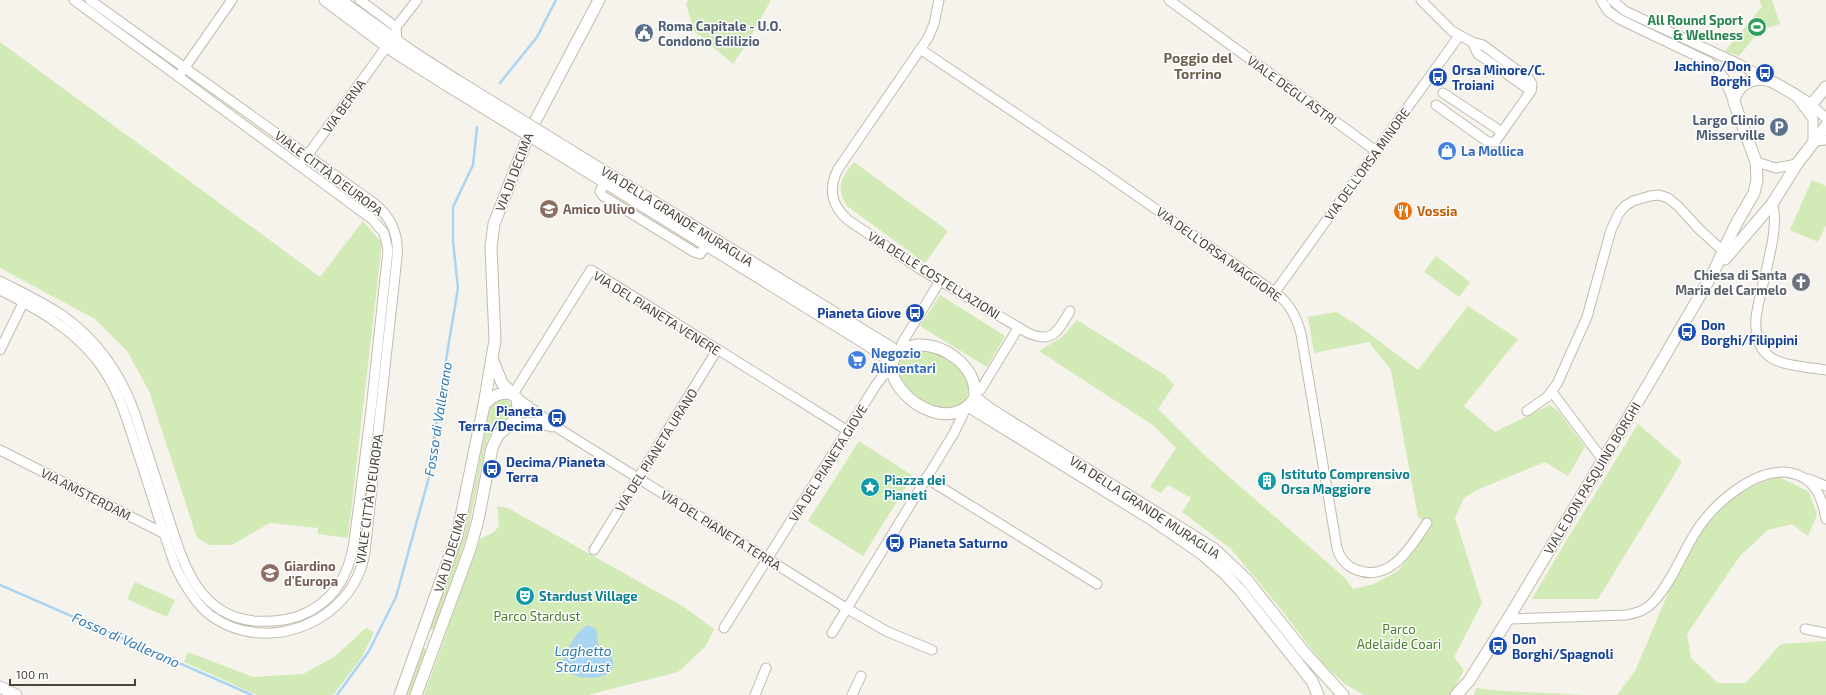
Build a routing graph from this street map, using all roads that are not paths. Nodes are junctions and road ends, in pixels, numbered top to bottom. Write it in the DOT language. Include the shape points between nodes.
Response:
graph roads {
  1 [pos="74,0"];
  2 [pos="90,0"];
  3 [pos="232,0"];
  4 [pos="325,0"];
  5 [pos="340,0"];
  6 [pos="360,0"];
  7 [pos="417,0"];
  8 [pos="599,0"];
  9 [pos="939,0"];
  10 [pos="1169,0"];
  11 [pos="1421,0"];
  12 [pos="1601,0"];
  13 [pos="1612,0"];
  14 [pos="396,27"];
  15 [pos="1672,33"];
  16 [pos="1459,36"];
  17 [pos="397,42"];
  18 [pos="1668,42"];
  19 [pos="387,46"];
  20 [pos="920,49"];
  21 [pos="184,68"];
  22 [pos="178,77"];
  23 [pos="1769,81"];
  24 [pos="453,83"];
  25 [pos="1826,88"];
  26 [pos="1443,93"];
  27 [pos="1797,97"];
  28 [pos="1734,102"];
  29 [pos="1436,105"];
  30 [pos="1811,105"];
  31 [pos="1826,118"];
  32 [pos="1826,126"];
  33 [pos="1502,132"];
  34 [pos="1826,140"];
  35 [pos="1813,141"];
  36 [pos="1376,151"];
  37 [pos="307,156"];
  38 [pos="1756,162"];
  39 [pos="1797,164"];
  40 [pos="300,166"];
  41 [pos="593,170"];
  42 [pos="1772,204"];
  43 [pos="1738,221"];
  44 [pos="1748,230"];
  45 [pos="1724,251"];
  46 [pos="1713,274"];
  47 [pos="0,281"];
  48 [pos="940,281"];
  49 [pos="0,290"];
  50 [pos="1275,292"];
  51 [pos="25,299"];
  52 [pos="1070,311"];
  53 [pos="1018,328"];
  54 [pos="0,350"];
  55 [pos="717,350"];
  56 [pos="899,352"];
  57 [pos="493,361"];
  58 [pos="892,366"];
  59 [pos="1826,370"];
  60 [pos="1552,392"];
  61 [pos="975,395"];
  62 [pos="515,396"];
  63 [pos="484,405"];
  64 [pos="967,407"];
  65 [pos="1527,411"];
  66 [pos="511,424"];
  67 [pos="561,430"];
  68 [pos="848,431"];
  69 [pos="0,450"];
  70 [pos="1604,460"];
  71 [pos="926,478"];
  72 [pos="1807,478"];
  73 [pos="638,480"];
  74 [pos="1826,486"];
  75 [pos="1825,509"];
  76 [pos="1826,520"];
  77 [pos="1427,524"];
  78 [pos="169,533"];
  79 [pos="594,550"];
  80 [pos="768,559"];
  81 [pos="1097,584"];
  82 [pos="846,608"];
  83 [pos="1508,619"];
  84 [pos="724,628"];
  85 [pos="1805,629"];
  86 [pos="423,632"];
  87 [pos="832,632"];
  88 [pos="1826,633"];
  89 [pos="437,638"];
  90 [pos="932,650"];
  91 [pos="766,668"];
  92 [pos="861,676"];
  93 [pos="1469,681"];
  94 [pos="0,687"];
  95 [pos="16,695"];
  96 [pos="400,695"];
  97 [pos="416,695"];
  98 [pos="755,695"];
  99 [pos="852,695"];
  100 [pos="1318,695"];
  101 [pos="1336,695"];
  102 [pos="1343,695"];
  103 [pos="1456,695"];
  104 [pos="1464,695"];
  1 -- 22 [label="street, VIALE CITTÀ D'EUROPA"];
  2 -- 21 [label="street, VIALE CITTÀ D'EUROPA"];
  3 -- 21 [label="street"];
  4 -- 19 [label="street"];
  5 -- 17 [label="street"];
  6 -- 14 [label="street"];
  7 -- 14 [label="street"];
  8 -- 57 [label="street, VIA DI DECIMA" via="531,129 494,224 491,247 495,333"];
  9 -- 20 [label="street, VIA DELLE COSTELLAZIONI" via="934,24"];
  10 -- 36 [label="street, VIALE DEGLI ASTRI"];
  11 -- 16 [label="street"];
  12 -- 18 [label="street" via="1608,11 1616,17"];
  13 -- 15 [label="street" via="1625,11"];
  14 -- 17 [label="street"];
  15 -- 18 [label="street"];
  15 -- 23 [label="street"];
  16 -- 33 [label="street" via="1472,42 1478,54 1531,92"];
  16 -- 36 [label="street, VIA DELL'ORSA MINORE"];
  17 -- 24 [label="street"];
  18 -- 28 [label="street" via="1714,66 1726,82"];
  19 -- 24 [label="street"];
  19 -- 37 [label="street, VIA BERNA"];
  20 -- 48 [label="street, VIA DELLE COSTELLAZIONI" via="840,164 833,178 832,191 837,208 848,220"];
  20 -- 50 [label="street, VIA DELL'ORSA MAGGIORE" via="1103,171"];
  21 -- 22 [label="street"];
  21 -- 37 [label="street, VIALE CITTÀ D'EUROPA"];
  22 -- 40 [label="street, VIALE CITTÀ D'EUROPA"];
  23 -- 27 [label="street"];
  23 -- 28 [label="street" via="1755,80 1743,85 1736,92"];
  24 -- 41 [label="street, VIA DELLA GRANDE MURAGLIA, bridge"];
  25 -- 30 [label="street"];
  26 -- 33 [label="street"];
  27 -- 30 [label="street"];
  27 -- 35 [label="street" via="1813,119"];
  28 -- 38 [label="street"];
  29 -- 33 [label="street" via="1488,142 1495,142"];
  30 -- 31 [label="street"];
  32 -- 35 [label="street"];
  34 -- 35 [label="street"];
  35 -- 39 [label="street"];
  36 -- 50 [label="street, VIA DELL'ORSA MINORE"];
  37 -- 40 [label="street, VIA BERNA"];
  37 -- 78 [label="street, VIALE CITTÀ D'EUROPA" via="379,207 392,223 397,241 376,457 361,569 348,594 319,620 282,632 253,632 225,624 198,603 178,572"];
  38 -- 39 [label="street" via="1776,168"];
  38 -- 43 [label="street, VIALE DON PASQUINO BORGHI" via="1755,190"];
  39 -- 42 [label="street, VIALE DON PASQUINO BORGHI"];
  40 -- 78 [label="street, VIALE CITTÀ D'EUROPA" via="378,223 388,248 371,410 349,566 336,590 309,611 280,620 242,619 216,606 201,593"];
  41 -- 56 [label="street, VIA DELLA GRANDE MURAGLIA"];
  41 -- 58 [label="street, VIA DELLA GRANDE MURAGLIA" via="605,183 868,345"];
  42 -- 44 [label="street, VIALE DON PASQUINO BORGHI"];
  42 -- 59 [label="street" via="1774,227 1756,314 1758,341 1764,352 1773,359 1792,365"];
  43 -- 44 [label="street"];
  43 -- 45 [label="street, VIALE DON PASQUINO BORGHI"];
  44 -- 46 [label="street, VIALE DON PASQUINO BORGHI"];
  45 -- 46 [label="street, VIALE DON PASQUINO BORGHI"];
  45 -- 60 [label="street" via="1668,198 1650,196 1627,204 1619,213 1611,230 1585,323"];
  46 -- 70 [label="street, VIALE DON PASQUINO BORGHI"];
  47 -- 51 [label="street, VIALE CITTÀ D'EUROPA"];
  48 -- 53 [label="street, VIA DELLE COSTELLAZIONI"];
  48 -- 56 [label="street"];
  49 -- 51 [label="street, VIALE CITTÀ D'EUROPA"];
  50 -- 77 [label="street, VIA DELL'ORSA MAGGIORE" via="1293,312 1301,334 1337,546 1342,559 1350,567 1362,572 1385,569 1404,556"];
  51 -- 54 [label="street"];
  51 -- 78 [label="street, VIALE CITTÀ D'EUROPA" via="70,333 92,354 107,374 122,405"];
  52 -- 53 [label="street, VIA DELLE COSTELLAZIONI" via="1058,330 1050,336 1039,337"];
  53 -- 61 [label="street"];
  55 -- 62 [label="street, VIA DEL PIANETA VENERE" via="591,270"];
  55 -- 68 [label="street, VIA DEL PIANETA VENERE"];
  55 -- 73 [label="street, VIA DEL PIANETA URANO"];
  56 -- 58 [label="street"];
  56 -- 61 [label="street" via="909,346 922,345 947,352 967,370 974,384"];
  57 -- 62 [label="street, VIA DI DECIMA" via="502,383"];
  57 -- 63 [label="street, VIA DI DECIMA"];
  58 -- 64 [label="street" via="898,386 918,405 948,414"];
  58 -- 68 [label="street, VIA DEL PIANETA GIOVE" via="876,385"];
  60 -- 65 [label="street"];
  60 -- 70 [label="street"];
  61 -- 64 [label="street"];
  61 -- 102 [label="street, VIA DELLA GRANDE MURAGLIA" via="979,402 1214,549 1246,579 1300,648"];
  62 -- 63 [label="street" via="506,393 497,395"];
  62 -- 66 [label="street, VIA DI DECIMA" via="518,411"];
  62 -- 67 [label="street, VIA DEL PIANETA TERRA"];
  63 -- 86 [label="street, VIA DI DECIMA" via="457,536"];
  64 -- 71 [label="street"];
  64 -- 100 [label="street, VIA DELLA GRANDE MURAGLIA" via="1151,519 1206,557 1244,595 1313,682"];
  66 -- 67 [label="street" via="533,422"];
  66 -- 89 [label="street, VIA DI DECIMA" via="500,432 492,448 475,531"];
  67 -- 73 [label="street, VIA DEL PIANETA TERRA"];
  68 -- 80 [label="street, VIA DEL PIANETA GIOVE"];
  69 -- 78 [label="street, VIA AMSTERDAM"];
  70 -- 83 [label="street, VIALE DON PASQUINO BORGHI"];
  71 -- 81 [label="street"];
  71 -- 82 [label="street"];
  72 -- 74 [label="street"];
  72 -- 75 [label="street" via="1818,492"];
  72 -- 83 [label="street" via="1787,472 1771,473 1750,481 1735,491 1703,522 1663,590 1641,611 1626,615"];
  73 -- 79 [label="street, VIA DEL PIANETA URANO"];
  73 -- 80 [label="street, VIA DEL PIANETA TERRA"];
  75 -- 76 [label="street"];
  80 -- 82 [label="street, VIA DEL PIANETA TERRA"];
  80 -- 84 [label="street, VIA DEL PIANETA GIOVE"];
  82 -- 87 [label="street"];
  82 -- 90 [label="street, VIA DEL PIANETA TERRA" via="888,632"];
  83 -- 93 [label="street, VIALE DON PASQUINO BORGHI"];
  85 -- 88 [label="street"];
  86 -- 89 [label="street"];
  86 -- 96 [label="street, VIA DI DECIMA"];
  89 -- 97 [label="street, VIA DI DECIMA"];
  91 -- 98 [label="street"];
  92 -- 99 [label="street"];
  93 -- 103 [label="street, VIALE DON PASQUINO BORGHI"];
  93 -- 104 [label="street, VIALE DON PASQUINO BORGHI"];
  94 -- 95 [label="street"];
  101 -- 102 [label="street"];
}
